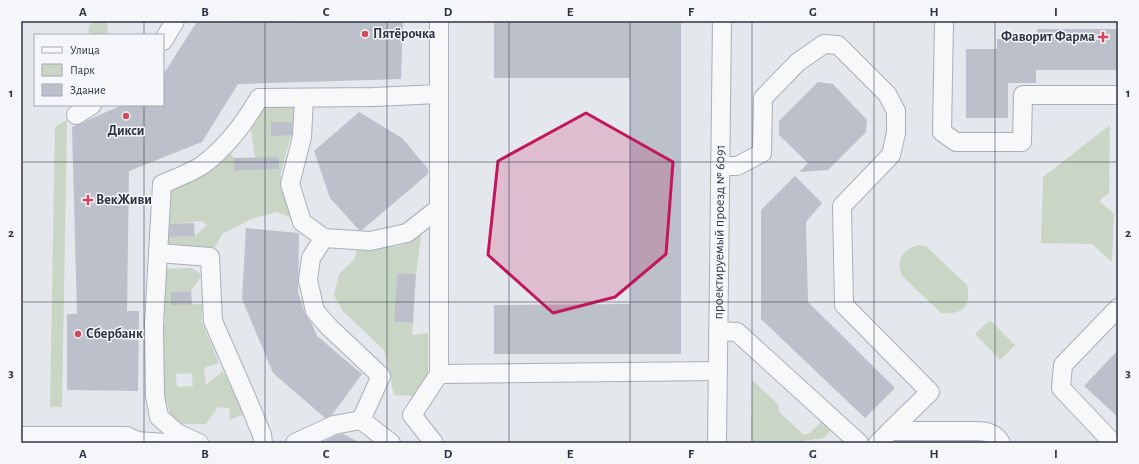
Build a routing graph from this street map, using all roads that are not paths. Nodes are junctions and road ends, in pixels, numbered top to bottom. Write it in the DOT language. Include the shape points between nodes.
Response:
graph roads {
  1 [pos="175,21"];
  2 [pos="439,21"];
  3 [pos="722,21"];
  4 [pos="944,21"];
  5 [pos="164,39"];
  6 [pos="439,94"];
  7 [pos="1118,95"];
  8 [pos="304,98"];
  9 [pos="90,106"];
  10 [pos="76,115"];
  11 [pos="720,166"];
  12 [pos="439,208"];
  13 [pos="324,238"];
  14 [pos="158,253"];
  15 [pos="1118,308"];
  16 [pos="718,331"];
  17 [pos="718,371"];
  18 [pos="439,374"];
  19 [pos="361,420"];
  20 [pos="21,436"];
  21 [pos="884,437"];
  22 [pos="259,440"];
  23 [pos="165,443"];
  24 [pos="199,443"];
  25 [pos="295,443"];
  26 [pos="391,443"];
  27 [pos="434,443"];
  28 [pos="717,443"];
  29 [pos="859,443"];
  30 [pos="1001,443"];
  31 [pos="1113,443"];
  1 -- 5 [label="street"];
  2 -- 6 [label="street"];
  3 -- 11 [label="street, проектируемый проезд № 6091"];
  4 -- 7 [label="street" via="942,132 956,142 1022,142 1023,95"];
  6 -- 8 [label="street"];
  6 -- 12 [label="street"];
  8 -- 13 [label="street" via="302,137 290,184 302,222"];
  8 -- 14 [label="street" via="259,98 225,147 200,166 162,184"];
  9 -- 10 [label="street"];
  11 -- 16 [label="street, проектируемый проезд № 6091"];
  11 -- 21 [label="street" via="737,166 762,153 763,98 798,62 824,44 838,45 887,94 896,111 892,155 842,206 844,305 930,392"];
  12 -- 13 [label="street" via="408,233 370,241"];
  12 -- 18 [label="street"];
  13 -- 19 [label="street" via="311,258 308,280 315,311 328,327 381,376"];
  14 -- 22 [label="street" via="210,257 213,321"];
  14 -- 24 [label="street" via="154,324 155,396 159,417 177,433"];
  15 -- 31 [label="street" via="1063,365 1061,388"];
  16 -- 17 [label="street, проектируемый проезд № 6091"];
  16 -- 29 [label="street" via="737,332"];
  17 -- 18 [label="street"];
  17 -- 28 [label="street, проектируемый проезд № 6091"];
  18 -- 27 [label="street" via="412,415"];
  19 -- 25 [label="street" via="334,425"];
  19 -- 26 [label="street"];
  20 -- 23 [label="street" via="127,436 137,441"];
  21 -- 30 [label="street" via="988,431"];
}
